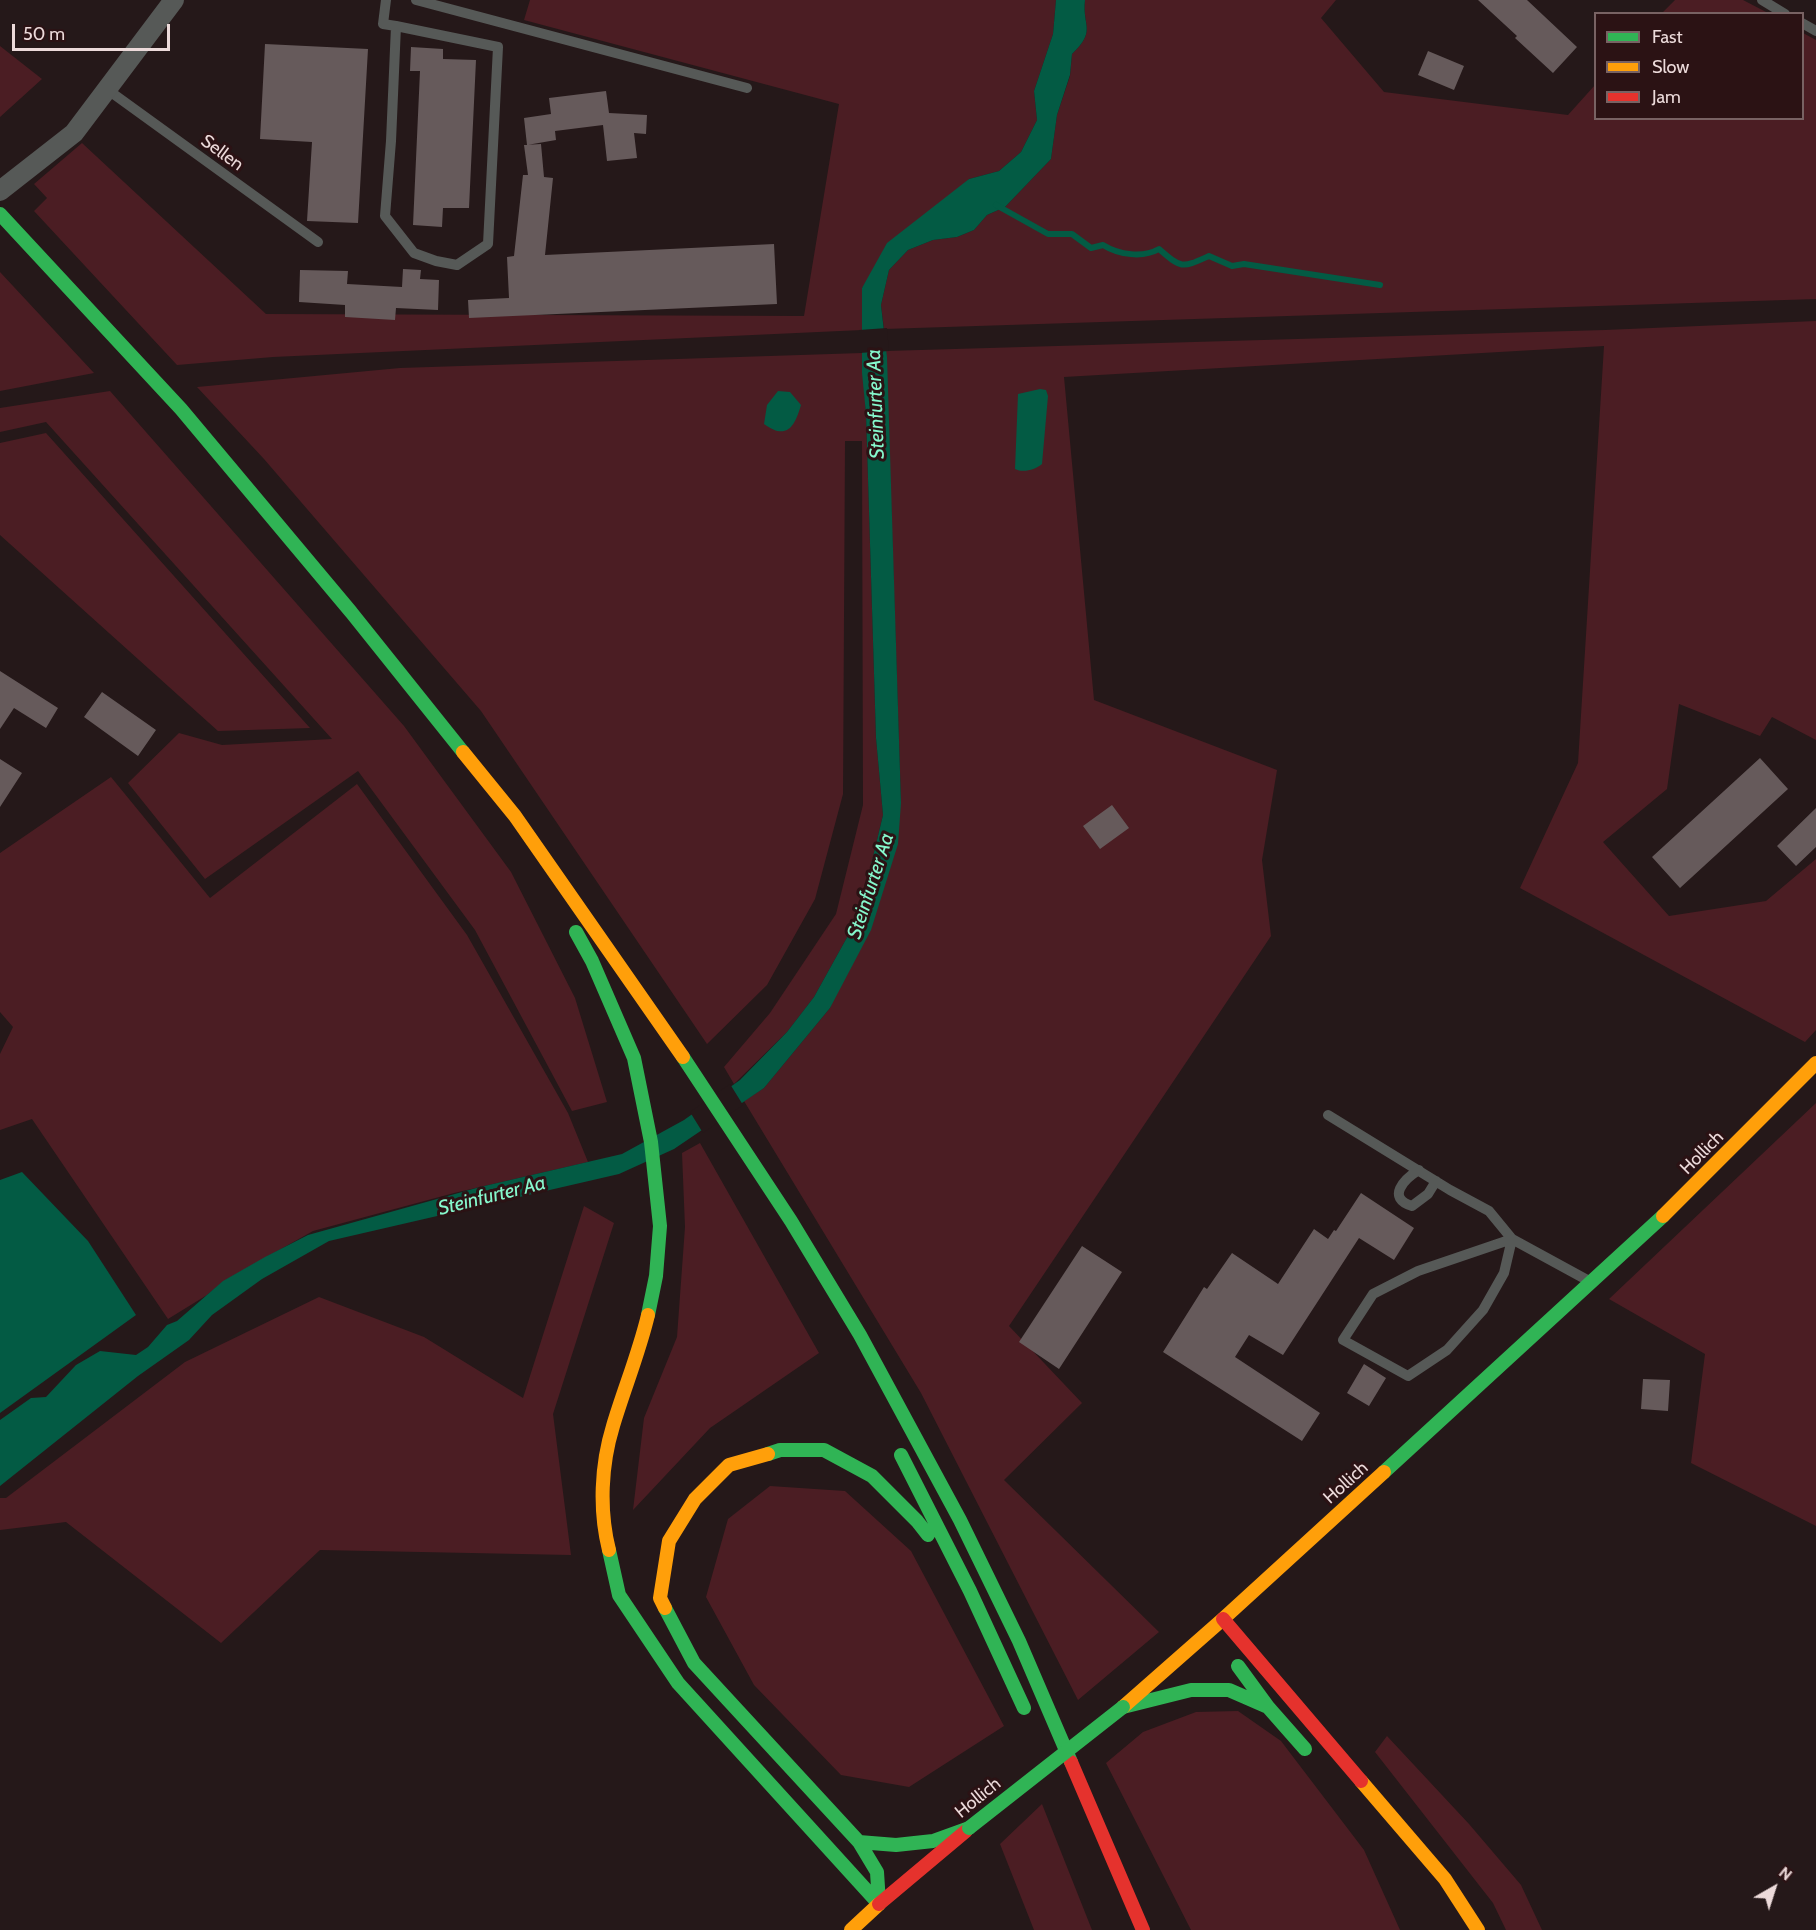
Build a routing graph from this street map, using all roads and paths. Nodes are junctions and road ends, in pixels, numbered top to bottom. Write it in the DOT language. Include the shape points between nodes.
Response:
graph roads {
  1 [pos="174,0"];
  2 [pos="386,0"];
  3 [pos="416,0"];
  4 [pos="1762,0"];
  5 [pos="1782,12"];
  6 [pos="396,26"];
  7 [pos="747,87"];
  8 [pos="108,90"];
  9 [pos="0,191"];
  10 [pos="0,214"];
  11 [pos="318,242"];
  12 [pos="515,816"];
  13 [pos="1816,1063"];
  14 [pos="1328,1115"];
  15 [pos="751,1162"];
  16 [pos="1419,1170"];
  17 [pos="1436,1181"];
  18 [pos="782,1233"];
  19 [pos="1512,1239"];
  20 [pos="1592,1283"];
  21 [pos="893,1441"];
  22 [pos="970,1591"];
  23 [pos="1223,1619"];
  24 [pos="1123,1707"];
  25 [pos="1268,1707"];
  26 [pos="1031,1724"];
  27 [pos="1045,1754"];
  28 [pos="1314,1760"];
  29 [pos="1054,1773"];
  30 [pos="969,1828"];
  31 [pos="859,1842"];
  32 [pos="1126,1887"];
  33 [pos="879,1904"];
  34 [pos="851,1930"];
  35 [pos="1143,1930"];
  36 [pos="1151,1930"];
  37 [pos="1479,1930"];
  1 -- 8 [label="street"];
  2 -- 6 [label="lane" via="383,24"];
  3 -- 7 [label="lane"];
  4 -- 5 [label="lane"];
  6 -- 6 [label="lane" via="498,47 488,244 458,265 414,253 385,216"];
  8 -- 9 [label="street" via="74,133"];
  8 -- 11 [label="lane, Sellen"];
  10 -- 12 [label="main road" via="181,408"];
  12 -- 15 [label="main road"];
  12 -- 33 [label="main road" via="592,961 634,1058 651,1142 660,1226 656,1276 644,1332 612,1428 604,1470 603,1526 619,1595 678,1683"];
  13 -- 20 [label="main road, Hollich"];
  14 -- 16 [label="lane"];
  15 -- 18 [label="main road"];
  15 -- 32 [label="main road" via="860,1335 960,1520 1019,1641"];
  16 -- 17 [label="lane"];
  16 -- 17 [label="lane" via="1401,1186 1400,1201 1412,1206"];
  17 -- 19 [label="lane" via="1489,1211"];
  19 -- 19 [label="lane" via="1504,1273 1483,1310 1447,1350 1408,1376 1343,1340 1373,1294 1418,1271"];
  19 -- 20 [label="lane"];
  20 -- 23 [label="main road, Hollich"];
  21 -- 22 [label="main road"];
  22 -- 26 [label="main road"];
  22 -- 31 [label="main road" via="917,1521 872,1476 824,1450 780,1450 729,1465 695,1499 669,1541 660,1598 694,1663"];
  23 -- 24 [label="main road, Hollich"];
  23 -- 25 [label="main road" via="1230,1652"];
  23 -- 37 [label="main road" via="1445,1879"];
  24 -- 25 [label="main road" via="1191,1690 1229,1690"];
  24 -- 30 [label="main road, Hollich, bridge"];
  25 -- 28 [label="main road"];
  27 -- 29 [label="main road"];
  30 -- 31 [label="main road" via="933,1840 896,1845"];
  30 -- 33 [label="main road, Hollich"];
  31 -- 33 [label="main road" via="877,1872"];
  32 -- 35 [label="main road"];
  32 -- 36 [label="main road"];
  33 -- 34 [label="main road, Hollich"];
}
